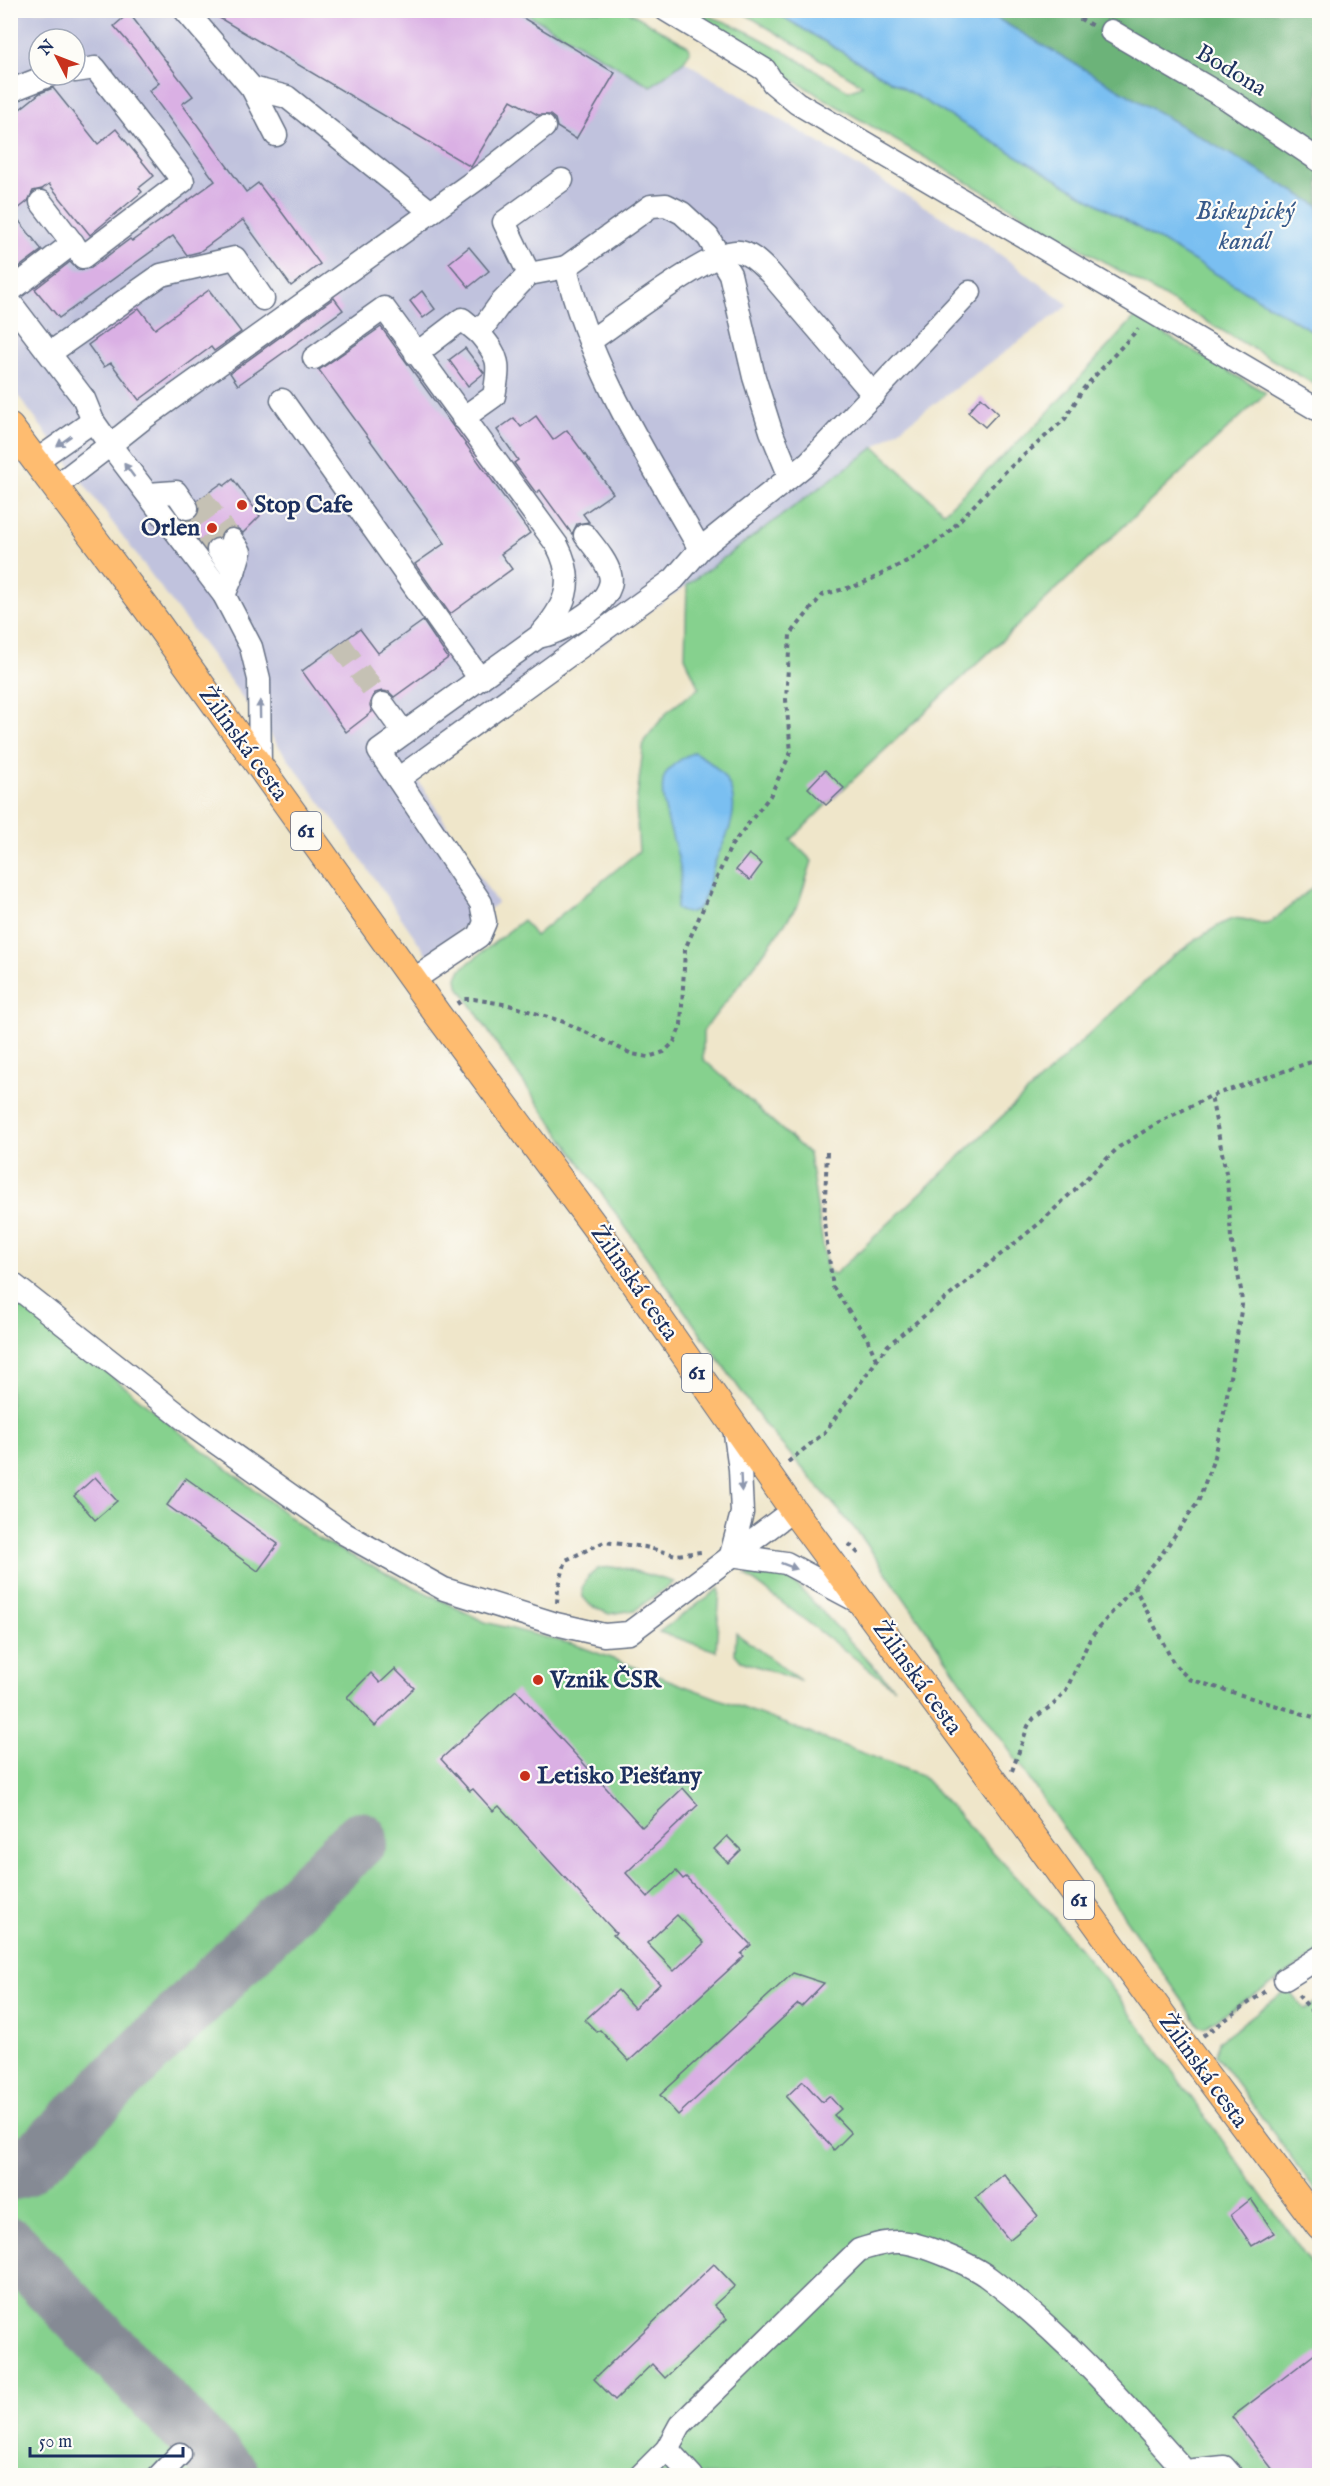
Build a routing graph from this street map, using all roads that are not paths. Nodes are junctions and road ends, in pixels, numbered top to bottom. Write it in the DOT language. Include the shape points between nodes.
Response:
graph roads {
  1 [pos="185,10"];
  2 [pos="666,10"];
  3 [pos="1111,32"];
  4 [pos="87,69"];
  5 [pos="27,84"];
  6 [pos="252,88"];
  7 [pos="10,93"];
  8 [pos="544,127"];
  9 [pos="276,135"];
  10 [pos="1320,162"];
  11 [pos="562,180"];
  12 [pos="41,202"];
  13 [pos="431,212"];
  14 [pos="73,243"];
  15 [pos="719,255"];
  16 [pos="566,267"];
  17 [pos="529,274"];
  18 [pos="10,291"];
  19 [pos="970,292"];
  20 [pos="263,299"];
  21 [pos="10,302"];
  22 [pos="479,333"];
  23 [pos="590,341"];
  24 [pos="50,353"];
  25 [pos="416,354"];
  26 [pos="314,358"];
  27 [pos="874,394"];
  28 [pos="282,400"];
  29 [pos="1320,411"];
  30 [pos="463,418"];
  31 [pos="93,421"];
  32 [pos="10,427"];
  33 [pos="110,445"];
  34 [pos="36,461"];
  35 [pos="790,477"];
  36 [pos="54,487"];
  37 [pos="148,494"];
  38 [pos="188,499"];
  39 [pos="585,535"];
  40 [pos="225,545"];
  41 [pos="700,549"];
  42 [pos="224,595"];
  43 [pos="538,637"];
  44 [pos="480,679"];
  45 [pos="383,704"];
  46 [pos="404,733"];
  47 [pos="260,768"];
  48 [pos="398,779"];
  49 [pos="413,980"];
  50 [pos="10,1282"];
  51 [pos="734,1425"];
  52 [pos="793,1510"];
  53 [pos="732,1555"];
  54 [pos="862,1604"];
  55 [pos="1320,1957"];
  56 [pos="1285,1979"];
  57 [pos="1320,2227"];
  58 [pos="667,2449"];
  59 [pos="180,2454"];
  60 [pos="159,2475"];
  61 [pos="640,2475"];
  62 [pos="692,2475"];
  63 [pos="1232,2475"];
  1 -- 6 [label="lane"];
  2 -- 29 [label="lane" via="765,70 772,82 797,103"];
  3 -- 10 [label="lane, Bodona" via="1271,126"];
  4 -- 14 [label="lane" via="95,68 183,181 83,257"];
  5 -- 7 [label="lane"];
  6 -- 9 [label="lane"];
  6 -- 13 [label="lane" via="287,97"];
  8 -- 13 [label="lane"];
  11 -- 17 [label="lane" via="504,222"];
  12 -- 14 [label="lane"];
  13 -- 33 [label="lane"];
  14 -- 18 [label="lane"];
  15 -- 16 [label="lane" via="708,237 682,213 666,205 651,206"];
  15 -- 23 [label="lane"];
  15 -- 27 [label="lane" via="739,251 754,258"];
  15 -- 35 [label="lane" via="730,274 754,377"];
  16 -- 17 [label="lane"];
  16 -- 23 [label="lane" via="574,303"];
  17 -- 22 [label="lane"];
  19 -- 27 [label="lane"];
  20 -- 24 [label="lane" via="235,258 161,275"];
  21 -- 24 [label="lane"];
  22 -- 25 [label="lane" via="462,319"];
  22 -- 30 [label="lane" via="495,352 498,374 494,396"];
  23 -- 41 [label="lane" via="605,378"];
  24 -- 31 [label="lane" via="84,399"];
  25 -- 26 [label="lane" via="384,308"];
  25 -- 30 [label="lane"];
  27 -- 35 [label="lane"];
  28 -- 44 [label="lane"];
  30 -- 43 [label="lane" via="557,545 567,568 568,580 555,618"];
  31 -- 33 [label="lane"];
  31 -- 34 [label="lane, one-way"];
  32 -- 34 [label="main road, Žilinská cesta / 61"];
  33 -- 36 [label="lane"];
  37 -- 33 [label="lane, one-way"];
  34 -- 36 [label="main road, Žilinská cesta / 61"];
  35 -- 41 [label="lane"];
  36 -- 47 [label="main road, Žilinská cesta / 61"];
  37 -- 38 [label="lane"];
  37 -- 42 [label="lane"];
  39 -- 43 [label="lane" via="610,574 608,591 580,618 555,633"];
  40 -- 42 [label="lane" via="240,552"];
  41 -- 48 [label="lane" via="674,579"];
  47 -- 42 [label="lane, one-way" via="259,679 251,646"];
  43 -- 44 [label="lane"];
  44 -- 46 [label="lane"];
  45 -- 46 [label="lane"];
  46 -- 48 [label="lane" via="379,751"];
  47 -- 49 [label="main road, Žilinská cesta / 61"];
  48 -- 49 [label="lane" via="481,903 485,922 479,936"];
  49 -- 51 [label="main road, Žilinská cesta / 61" via="601,1235"];
  50 -- 53 [label="lane" via="194,1427 345,1534 444,1589 556,1624 604,1635 629,1633"];
  51 -- 52 [label="main road, Žilinská cesta / 61"];
  51 -- 53 [label="lane, one-way" via="742,1513"];
  52 -- 53 [label="lane"];
  52 -- 54 [label="main road, Žilinská cesta / 61"];
  53 -- 54 [label="lane, one-way" via="786,1563"];
  54 -- 57 [label="main road, Žilinská cesta / 61"];
  55 -- 56 [label="lane"];
  58 -- 61 [label="lane"];
  58 -- 62 [label="lane"];
  58 -- 63 [label="lane" via="680,2425 859,2250 901,2242 936,2251 987,2276 1050,2330 1185,2471 1224,2467"];
  59 -- 60 [label="lane"];
}
